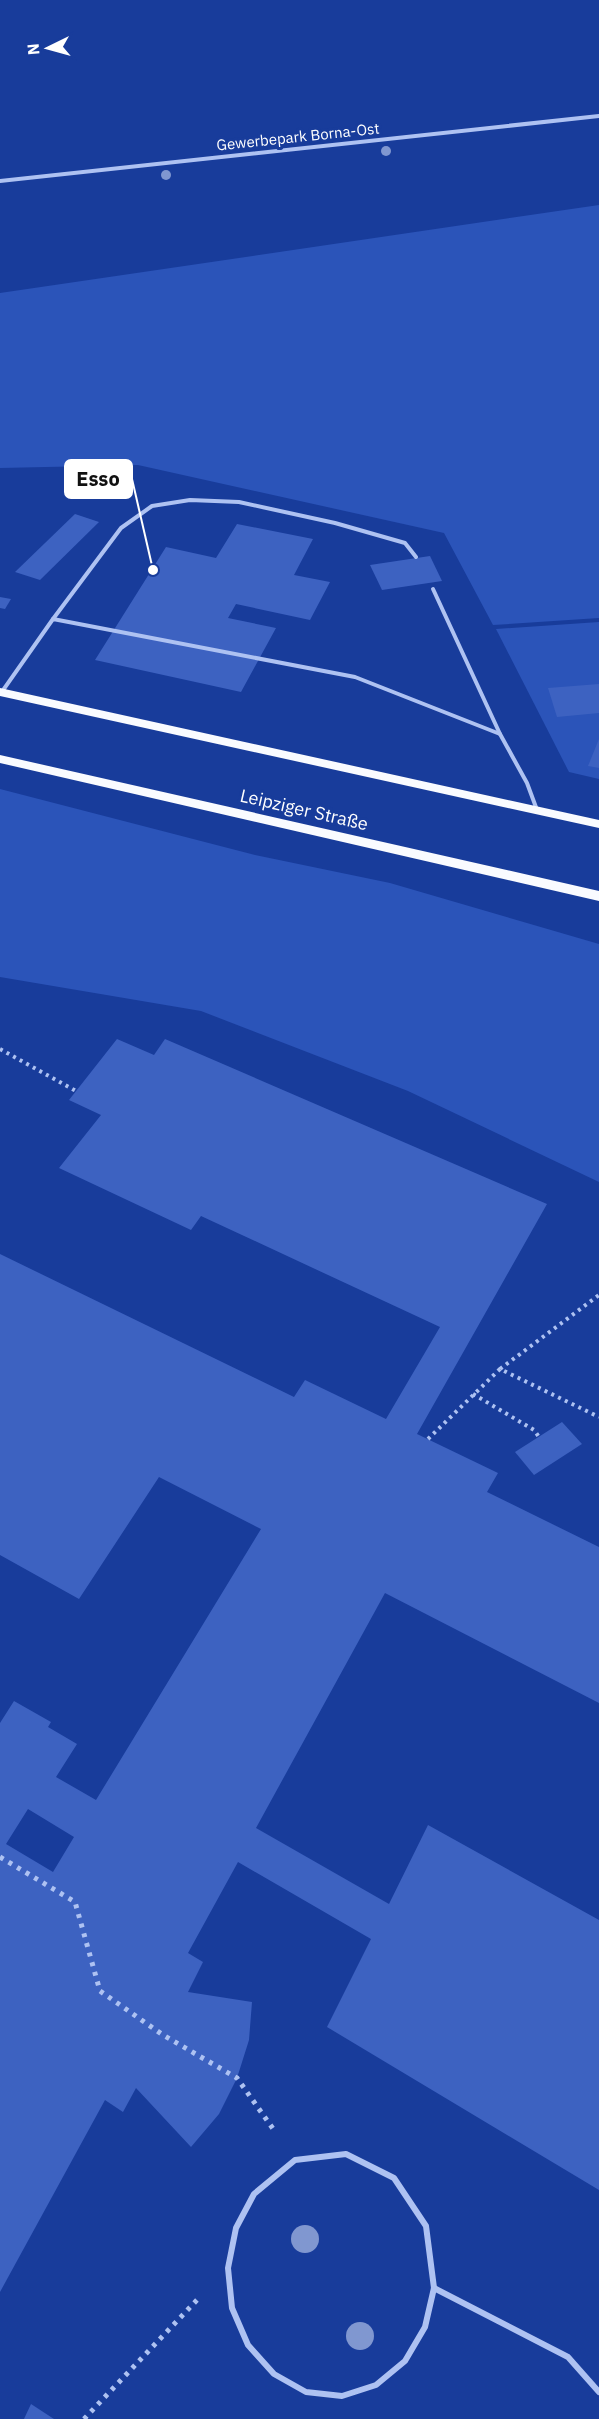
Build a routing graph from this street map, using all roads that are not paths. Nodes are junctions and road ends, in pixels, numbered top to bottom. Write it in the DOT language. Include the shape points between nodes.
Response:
graph roads {
  1 [pos="599,116"];
  2 [pos="0,181"];
  3 [pos="416,557"];
  4 [pos="433,589"];
  5 [pos="53,619"];
  6 [pos="0,692"];
  7 [pos="500,734"];
  8 [pos="0,759"];
  9 [pos="537,810"];
  10 [pos="599,824"];
  11 [pos="599,896"];
  12 [pos="434,2288"];
  13 [pos="599,2392"];
  1 -- 2 [label="street, Gewerbepark Borna-Ost"];
  3 -- 5 [label="lane" via="405,543 239,502 190,500 152,506 121,528"];
  4 -- 7 [label="lane"];
  5 -- 6 [label="lane"];
  5 -- 7 [label="lane" via="355,677"];
  6 -- 9 [label="main road"];
  7 -- 9 [label="lane"];
  8 -- 11 [label="main road, Leipziger Straße"];
  9 -- 10 [label="main road"];
  12 -- 12 [label="lane" via="426,2226 394,2178 346,2154 295,2160 254,2194 236,2228 228,2268 232,2308 248,2345 273,2374 306,2392 342,2396 376,2385 405,2361 425,2327"];
  12 -- 13 [label="lane" via="568,2357"];
}
